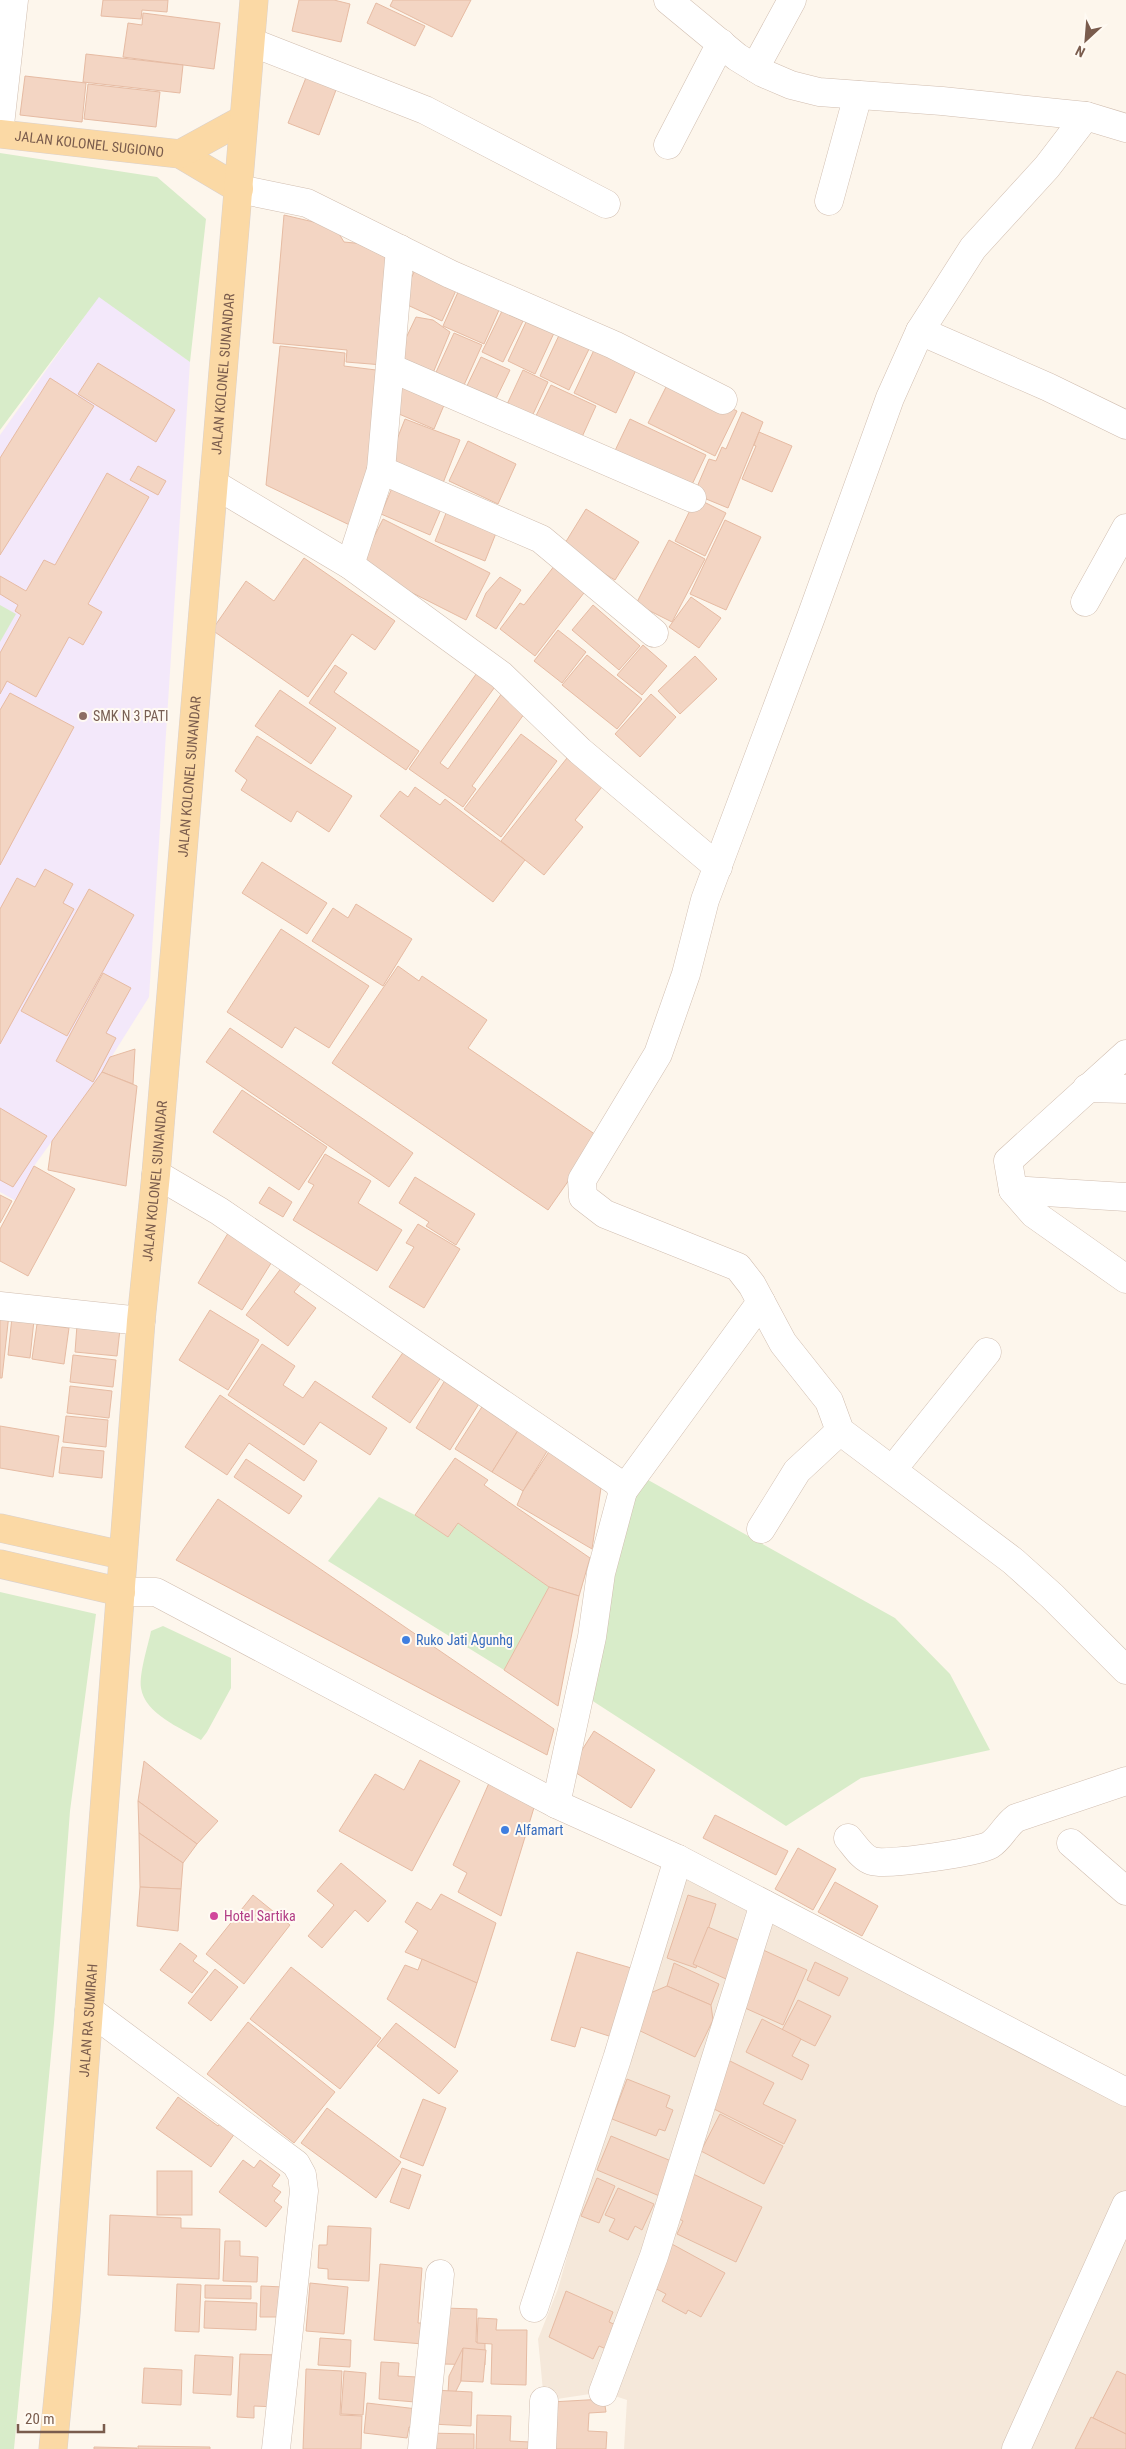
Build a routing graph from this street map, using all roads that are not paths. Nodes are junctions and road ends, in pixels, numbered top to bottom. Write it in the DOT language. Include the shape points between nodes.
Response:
graph roads {
  1 [pos="14,0"];
  2 [pos="254,0"];
  3 [pos="668,0"];
  4 [pos="792,0"];
  5 [pos="251,42"];
  6 [pos="720,43"];
  7 [pos="755,68"];
  8 [pos="858,95"];
  9 [pos="1086,116"];
  10 [pos="242,120"];
  11 [pos="0,125"];
  12 [pos="1126,128"];
  13 [pos="0,134"];
  14 [pos="668,145"];
  15 [pos="180,154"];
  16 [pos="239,188"];
  17 [pos="830,201"];
  18 [pos="606,204"];
  19 [pos="400,249"];
  20 [pos="920,331"];
  21 [pos="391,368"];
  22 [pos="723,400"];
  23 [pos="1126,425"];
  24 [pos="382,470"];
  25 [pos="214,484"];
  26 [pos="692,498"];
  27 [pos="1126,528"];
  28 [pos="350,565"];
  29 [pos="1085,602"];
  30 [pos="654,633"];
  31 [pos="718,867"];
  32 [pos="1126,1054"];
  33 [pos="1087,1088"];
  34 [pos="1126,1089"];
  35 [pos="156,1174"];
  36 [pos="1013,1190"];
  37 [pos="1126,1197"];
  38 [pos="1126,1279"];
  39 [pos="761,1302"];
  40 [pos="0,1306"];
  41 [pos="141,1321"];
  42 [pos="987,1352"];
  43 [pos="840,1431"];
  44 [pos="892,1470"];
  45 [pos="623,1491"];
  46 [pos="0,1528"];
  47 [pos="761,1529"];
  48 [pos="122,1554"];
  49 [pos="0,1564"];
  50 [pos="121,1592"];
  51 [pos="156,1592"];
  52 [pos="1126,1670"];
  53 [pos="1126,1781"];
  54 [pos="556,1804"];
  55 [pos="848,1838"];
  56 [pos="1072,1842"];
  57 [pos="678,1859"];
  58 [pos="1126,1891"];
  59 [pos="764,1904"];
  60 [pos="90,2010"];
  61 [pos="1126,2092"];
  62 [pos="1126,2205"];
  63 [pos="440,2274"];
  64 [pos="534,2308"];
  65 [pos="603,2392"];
  66 [pos="544,2401"];
  67 [pos="53,2449"];
  68 [pos="276,2449"];
  69 [pos="422,2449"];
  70 [pos="542,2449"];
  71 [pos="1016,2449"];
  1 -- 11 [label="street"];
  2 -- 5 [label="main road, JALAN KOLONEL SUNANDAR"];
  3 -- 6 [label="street"];
  4 -- 7 [label="street"];
  5 -- 10 [label="main road, JALAN KOLONEL SUNANDAR"];
  5 -- 18 [label="street" via="426,110"];
  6 -- 7 [label="street"];
  6 -- 14 [label="street"];
  7 -- 8 [label="street" via="791,85 819,92"];
  8 -- 9 [label="street" via="942,100"];
  8 -- 17 [label="street"];
  9 -- 12 [label="street"];
  9 -- 20 [label="street" via="1047,167 973,248"];
  10 -- 15 [label="main road, JALAN KOLONEL SUGIONO"];
  10 -- 16 [label="main road, JALAN KOLONEL SUNANDAR"];
  13 -- 15 [label="main road, JALAN KOLONEL SUGIONO"];
  15 -- 16 [label="main road, JALAN KOLONEL SUGIONO"];
  16 -- 19 [label="street" via="307,203"];
  16 -- 25 [label="main road, JALAN KOLONEL SUNANDAR"];
  19 -- 21 [label="street"];
  19 -- 22 [label="street" via="614,346"];
  20 -- 23 [label="street"];
  20 -- 31 [label="street" via="890,398"];
  21 -- 24 [label="street"];
  21 -- 26 [label="street"];
  24 -- 28 [label="street"];
  24 -- 30 [label="street" via="541,539"];
  25 -- 28 [label="street"];
  25 -- 35 [label="main road, JALAN KOLONEL SUNANDAR"];
  27 -- 29 [label="street"];
  28 -- 31 [label="street" via="501,674 580,751"];
  31 -- 39 [label="street" via="658,1054 582,1180 584,1197 605,1214 738,1267"];
  32 -- 33 [label="street"];
  33 -- 34 [label="street"];
  33 -- 36 [label="street" via="1008,1161"];
  35 -- 41 [label="main road, JALAN KOLONEL SUNANDAR"];
  35 -- 45 [label="street" via="219,1211 617,1482"];
  36 -- 37 [label="street"];
  36 -- 38 [label="street" via="1034,1214"];
  39 -- 43 [label="street" via="783,1342 828,1401"];
  39 -- 45 [label="street"];
  40 -- 41 [label="street"];
  41 -- 48 [label="main road, JALAN KOLONEL SUNANDAR"];
  42 -- 44 [label="street"];
  43 -- 44 [label="street"];
  43 -- 47 [label="street" via="798,1471"];
  44 -- 52 [label="street" via="1013,1561"];
  45 -- 54 [label="street" via="601,1573 590,1646"];
  46 -- 48 [label="main road"];
  48 -- 50 [label="main road, JALAN RA SUMIRAH"];
  48 -- 51 [label="street"];
  49 -- 50 [label="main road"];
  50 -- 51 [label="street"];
  50 -- 60 [label="main road, JALAN RA SUMIRAH"];
  51 -- 54 [label="street"];
  53 -- 55 [label="street" via="1016,1818 988,1846 970,1850 883,1863 862,1855"];
  54 -- 57 [label="street"];
  56 -- 58 [label="street"];
  57 -- 59 [label="street"];
  57 -- 64 [label="street" via="617,2059"];
  59 -- 61 [label="street"];
  59 -- 65 [label="street" via="654,2256"];
  60 -- 67 [label="main road, JALAN RA SUMIRAH"];
  60 -- 68 [label="street" via="296,2164 302,2175 304,2191"];
  62 -- 71 [label="street"];
  63 -- 69 [label="street"];
  66 -- 70 [label="street"];
}
